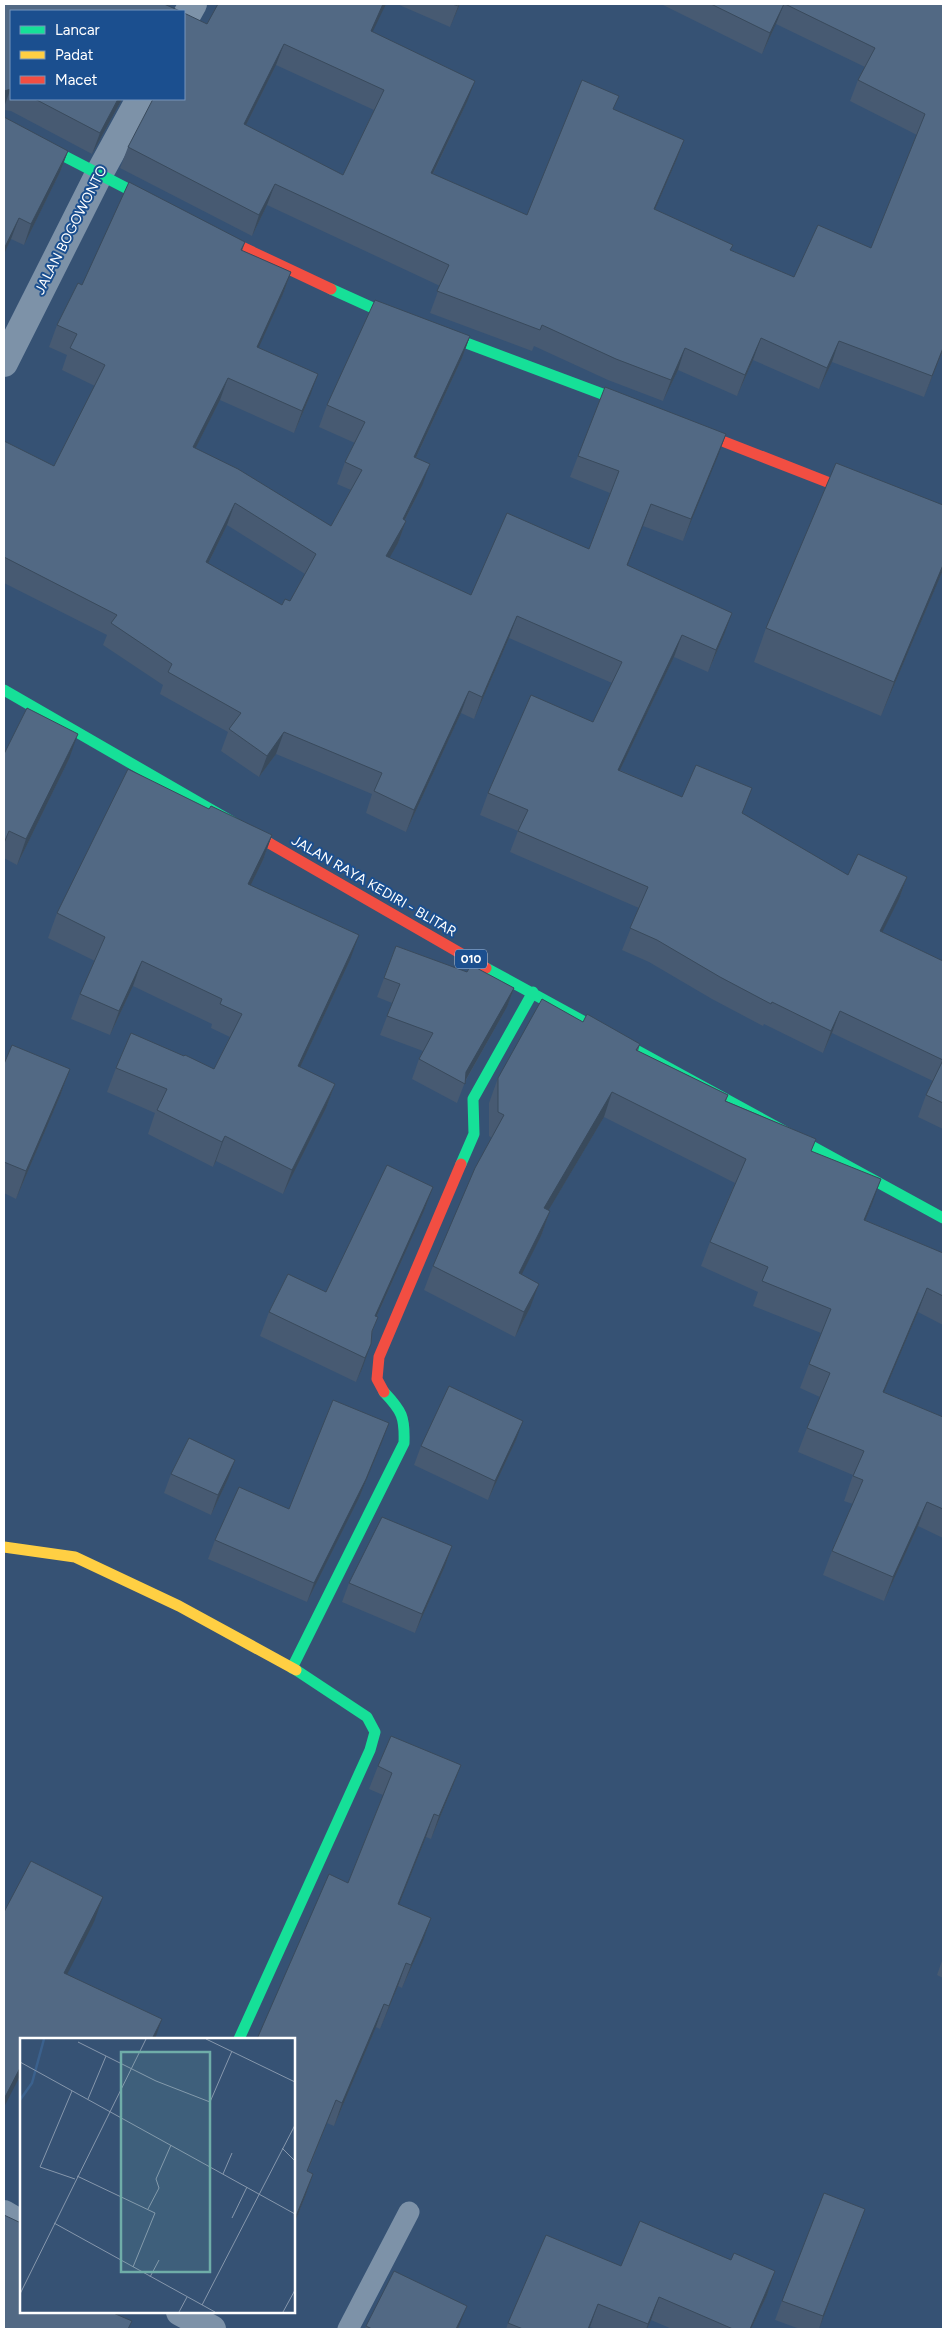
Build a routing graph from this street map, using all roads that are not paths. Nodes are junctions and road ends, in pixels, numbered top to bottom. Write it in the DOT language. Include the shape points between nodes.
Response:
graph roads {
  1 [pos="193,4"];
  2 [pos="185,18"];
  3 [pos="139,100"];
  4 [pos="4,125"];
  5 [pos="99,174"];
  6 [pos="166,209"];
  7 [pos="200,227"];
  8 [pos="4,363"];
  9 [pos="647,411"];
  10 [pos="674,422"];
  11 [pos="873,500"];
  12 [pos="4,690"];
  13 [pos="533,992"];
  14 [pos="943,1218"];
  15 [pos="4,1547"];
  16 [pos="292,1668"];
  17 [pos="239,2038"];
  18 [pos="409,2212"];
  19 [pos="4,2214"];
  20 [pos="20,2223"];
  21 [pos="182,2313"];
  22 [pos="212,2329"];
  23 [pos="348,2329"];
  1 -- 2 [label="street"];
  3 -- 5 [label="street, JALAN BOGOWONTO"];
  4 -- 5 [label="street"];
  5 -- 6 [label="street"];
  5 -- 8 [label="street, JALAN BOGOWONTO"];
  7 -- 9 [label="street" via="373,308"];
  10 -- 11 [label="street"];
  12 -- 13 [label="street, JALAN RAYA KEDIRI - BLITAR / 010"];
  13 -- 14 [label="street, JALAN RAYA KEDIRI - BLITAR / 010"];
  13 -- 16 [label="street" via="473,1099 474,1134 379,1357 377,1379 406,1422 404,1443"];
  15 -- 16 [label="street" via="75,1557 179,1606"];
  16 -- 17 [label="street" via="367,1717 375,1732 370,1750"];
  18 -- 23 [label="lane"];
  19 -- 20 [label="street"];
  21 -- 22 [label="street"];
}
